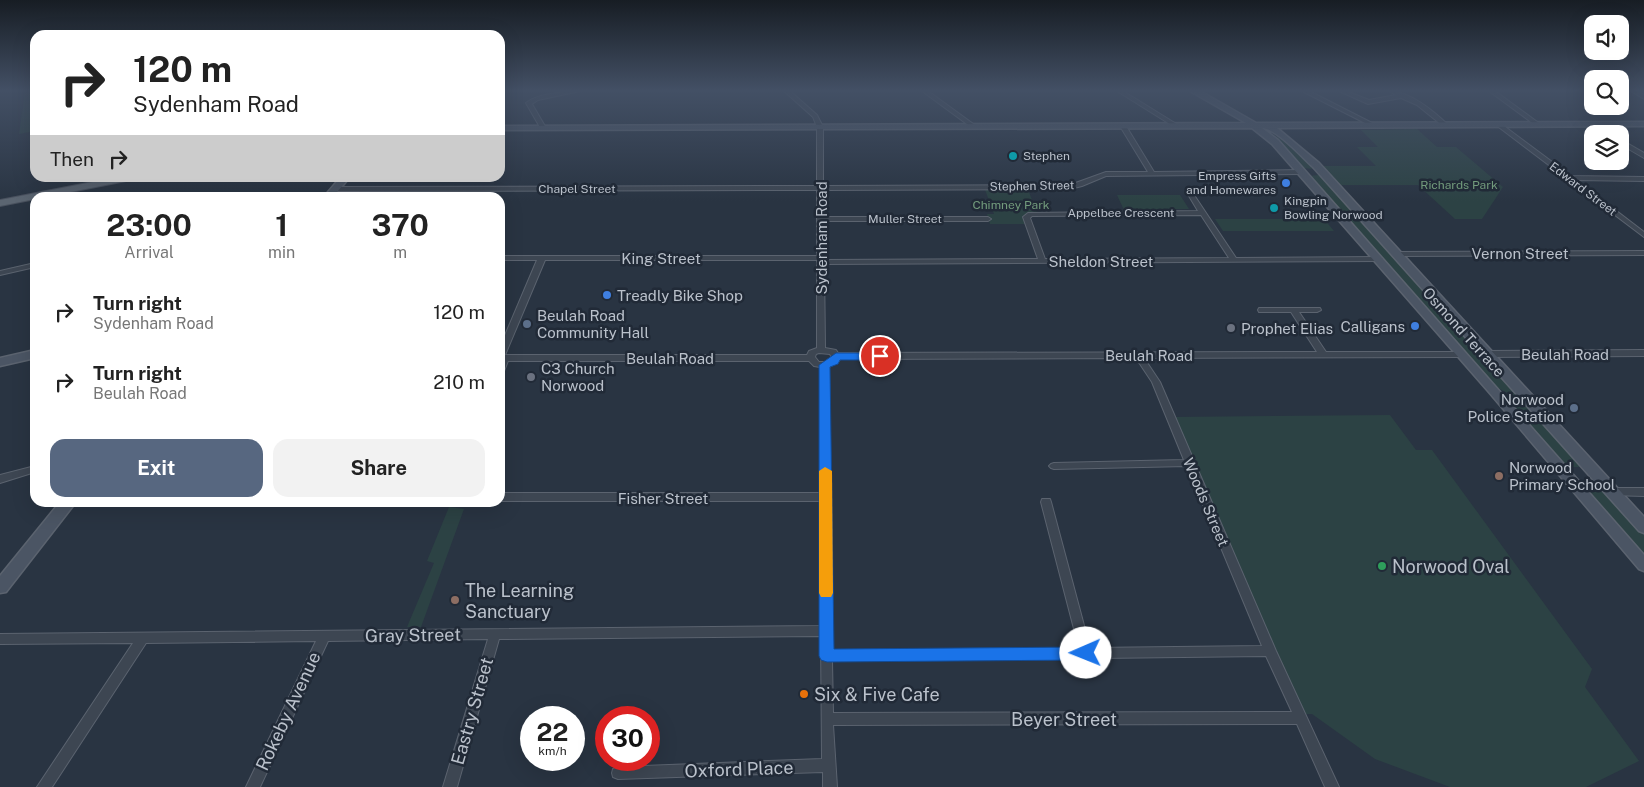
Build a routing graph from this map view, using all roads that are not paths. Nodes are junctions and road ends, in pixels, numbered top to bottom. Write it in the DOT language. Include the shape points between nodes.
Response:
graph roads {
  1 [pos="820,127"];
  2 [pos="505,128"];
  3 [pos="543,128"];
  4 [pos="619,128"];
  5 [pos="1124,128"];
  6 [pos="1257,128"];
  7 [pos="1271,128"];
  8 [pos="1305,128"];
  9 [pos="1503,128"];
  10 [pos="1288,140"];
  11 [pos="1629,147"];
  12 [pos="1644,156"];
  13 [pos="1301,172"];
  14 [pos="1322,172"];
  15 [pos="1152,173"];
  16 [pos="1568,178"];
  17 [pos="1644,179"];
  18 [pos="106,182"];
  19 [pos="331,182"];
  20 [pos="340,182"];
  21 [pos="821,188"];
  22 [pos="334,189"];
  23 [pos="459,189"];
  24 [pos="55,192"];
  25 [pos="322,192"];
  26 [pos="330,192"];
  27 [pos="332,192"];
  28 [pos="457,192"];
  29 [pos="1192,196"];
  30 [pos="30,197"];
  31 [pos="0,203"];
  32 [pos="1203,213"];
  33 [pos="821,219"];
  34 [pos="988,219"];
  35 [pos="1644,235"];
  36 [pos="1644,253"];
  37 [pos="1396,254"];
  38 [pos="505,258"];
  39 [pos="542,258"];
  40 [pos="822,260"];
  41 [pos="1234,260"];
  42 [pos="1379,260"];
  43 [pos="1042,261"];
  44 [pos="30,267"];
  45 [pos="0,273"];
  46 [pos="1262,310"];
  47 [pos="1294,310"];
  48 [pos="1317,310"];
  49 [pos="821,349"];
  50 [pos="505,350"];
  51 [pos="1644,353"];
  52 [pos="1323,354"];
  53 [pos="1462,354"];
  54 [pos="1486,354"];
  55 [pos="30,355"];
  56 [pos="1138,355"];
  57 [pos="836,356"];
  58 [pos="505,358"];
  59 [pos="810,358"];
  60 [pos="0,362"];
  61 [pos="824,365"];
  62 [pos="1189,463"];
  63 [pos="1054,466"];
  64 [pos="30,470"];
  65 [pos="0,479"];
  66 [pos="1612,492"];
  67 [pos="1644,492"];
  68 [pos="505,497"];
  69 [pos="826,497"];
  70 [pos="1046,502"];
  71 [pos="65,507"];
  72 [pos="1644,527"];
  73 [pos="1644,565"];
  74 [pos="0,586"];
  75 [pos="827,631"];
  76 [pos="495,634"];
  77 [pos="324,636"];
  78 [pos="142,637"];
  79 [pos="0,639"];
  80 [pos="1270,652"];
  81 [pos="1086,653"];
  82 [pos="827,656"];
  83 [pos="1301,718"];
  84 [pos="827,719"];
  85 [pos="830,765"];
  86 [pos="618,773"];
  87 [pos="44,787"];
  88 [pos="253,787"];
  89 [pos="450,787"];
  90 [pos="830,787"];
  91 [pos="1332,787"];
  1 -- 21 [label="street, Sydenham Road"];
  2 -- 3 [label="main road"];
  3 -- 4 [label="main road"];
  5 -- 15 [label="street"];
  6 -- 13 [label="main road, Osmond Terrace" via="1275,142"];
  7 -- 10 [label="main road, Osmond Terrace"];
  8 -- 10 [label="main road" via="1290,134"];
  9 -- 16 [label="street, Edward Street"];
  10 -- 14 [label="main road, Osmond Terrace"];
  11 -- 12 [label="street"];
  13 -- 14 [label="main road"];
  13 -- 15 [label="street, Stephen Street"];
  13 -- 42 [label="main road, Osmond Terrace"];
  14 -- 37 [label="main road, Osmond Terrace"];
  15 -- 21 [label="street, Stephen Street" via="1102,174 1075,187"];
  16 -- 17 [label="street"];
  16 -- 35 [label="street, Edward Street"];
  18 -- 24 [label="main road"];
  19 -- 25 [label="main road"];
  20 -- 22 [label="main road"];
  21 -- 23 [label="street, Chapel Street"];
  21 -- 33 [label="street, Sydenham Road"];
  22 -- 23 [label="street, Chapel Street"];
  22 -- 26 [label="main road"];
  22 -- 27 [label="main road"];
  23 -- 28 [label="street"];
  29 -- 32 [label="street, Appelbee Crescent"];
  30 -- 31 [label="main road"];
  32 -- 41 [label="street, Appelbee Crescent"];
  32 -- 43 [label="street, Appelbee Crescent" via="1030,214 1026,217"];
  33 -- 34 [label="street, Muller Street"];
  33 -- 40 [label="street, Sydenham Road"];
  36 -- 37 [label="street, Vernon Street"];
  37 -- 54 [label="main road, Osmond Terrace"];
  38 -- 39 [label="street, King Street"];
  39 -- 40 [label="street, King Street"];
  39 -- 50 [label="street"];
  40 -- 43 [label="street, Sheldon Street"];
  40 -- 49 [label="street, Sydenham Road"];
  41 -- 42 [label="street, Sheldon Street"];
  41 -- 43 [label="street, Sheldon Street"];
  42 -- 53 [label="main road, Osmond Terrace"];
  44 -- 45 [label="street"];
  46 -- 47 [label="street"];
  47 -- 48 [label="street"];
  47 -- 52 [label="street"];
  49 -- 57 [label="street"];
  49 -- 59 [label="street"];
  51 -- 54 [label="street, Beulah Road"];
  52 -- 53 [label="street, Beulah Road"];
  52 -- 56 [label="street, Beulah Road"];
  53 -- 73 [label="main road, Osmond Terrace"];
  54 -- 66 [label="main road, Osmond Terrace"];
  55 -- 60 [label="main road"];
  56 -- 57 [label="street, Beulah Road"];
  56 -- 62 [label="street, Woods Street" via="1156,382"];
  57 -- 61 [label="street" via="834,361"];
  58 -- 59 [label="street, Beulah Road"];
  59 -- 61 [label="street"];
  61 -- 69 [label="street"];
  62 -- 63 [label="street"];
  62 -- 80 [label="street, Woods Street"];
  64 -- 65 [label="street"];
  66 -- 67 [label="street"];
  66 -- 72 [label="main road, Osmond Terrace"];
  68 -- 69 [label="street, Fisher Street"];
  69 -- 75 [label="street"];
  70 -- 81 [label="street"];
  71 -- 74 [label="main road"];
  75 -- 76 [label="street, Gray Street"];
  75 -- 82 [label="street"];
  76 -- 77 [label="street, Gray Street"];
  76 -- 89 [label="street, Eastry Street"];
  77 -- 78 [label="street, Gray Street"];
  77 -- 88 [label="street, Rokeby Avenue"];
  78 -- 79 [label="street, Gray Street"];
  78 -- 87 [label="street"];
  80 -- 81 [label="street"];
  80 -- 83 [label="street, Woods Street"];
  81 -- 82 [label="street"];
  82 -- 84 [label="street"];
  83 -- 84 [label="street, Beyer Street"];
  83 -- 91 [label="street, Woods Street"];
  84 -- 85 [label="street"];
  85 -- 86 [label="street, Oxford Place"];
  85 -- 90 [label="street"];
}
